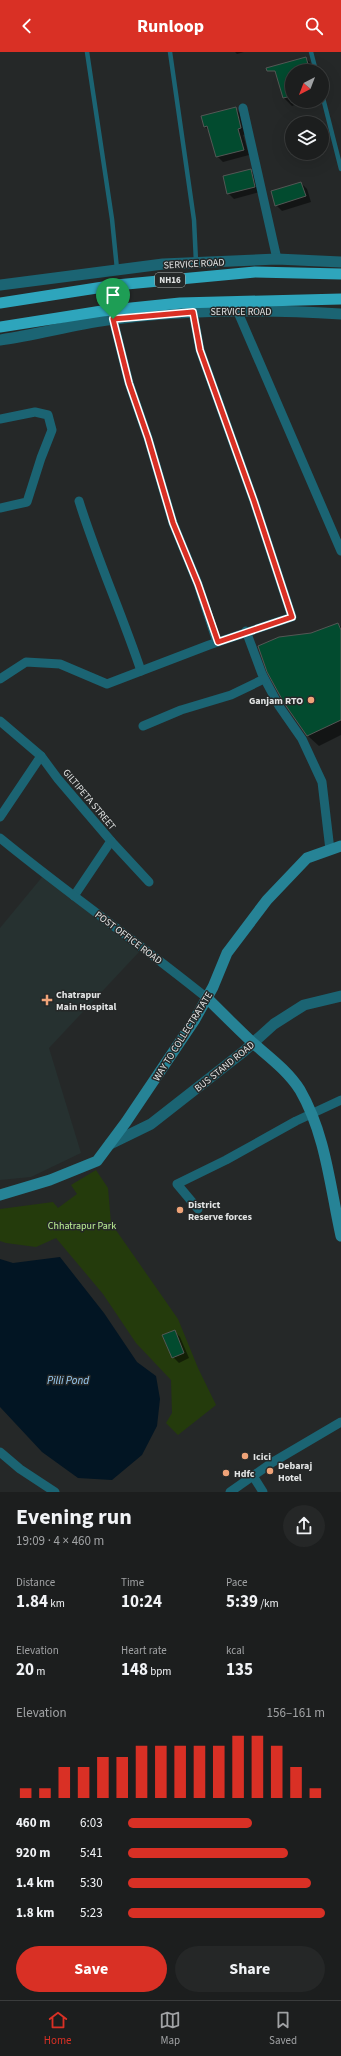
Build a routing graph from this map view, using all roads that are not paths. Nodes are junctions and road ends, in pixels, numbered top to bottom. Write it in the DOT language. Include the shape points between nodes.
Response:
graph roads {
  1 [pos="87,52"];
  2 [pos="170,52"];
  3 [pos="311,52"];
  4 [pos="314,64"];
  5 [pos="243,108"];
  6 [pos="326,108"];
  7 [pos="341,169"];
  8 [pos="277,259"];
  9 [pos="196,262"];
  10 [pos="341,262"];
  11 [pos="117,269"];
  12 [pos="341,274"];
  13 [pos="0,285"];
  14 [pos="341,299"];
  15 [pos="0,304"];
  16 [pos="237,310"];
  17 [pos="193,312"];
  18 [pos="341,315"];
  19 [pos="113,319"];
  20 [pos="0,327"];
  21 [pos="0,340"];
  22 [pos="0,419"];
  23 [pos="79,501"];
  24 [pos="0,508"];
  25 [pos="341,551"];
  26 [pos="246,631"];
  27 [pos="218,642"];
  28 [pos="140,671"];
  29 [pos="0,679"];
  30 [pos="264,679"];
  31 [pos="0,721"];
  32 [pos="144,726"];
  33 [pos="41,756"];
  34 [pos="0,817"];
  35 [pos="0,838"];
  36 [pos="111,841"];
  37 [pos="336,848"];
  38 [pos="149,882"];
  39 [pos="74,896"];
  40 [pos="341,996"];
  41 [pos="206,998"];
  42 [pos="253,1042"];
  43 [pos="341,1100"];
  44 [pos="311,1114"];
  45 [pos="110,1144"];
  46 [pos="0,1195"];
  47 [pos="198,1209"];
  48 [pos="341,1236"];
  49 [pos="341,1422"];
  50 [pos="0,1452"];
  51 [pos="253,1476"];
  52 [pos="55,1492"];
  53 [pos="230,1492"];
  54 [pos="264,1492"];
  1 -- 11 [label="lane"];
  2 -- 9 [label="lane" via="194,220"];
  3 -- 4 [label="lane"];
  5 -- 8 [label="street"];
  6 -- 7 [label="lane"];
  8 -- 9 [label="street, SERVICE ROAD"];
  8 -- 10 [label="street, SERVICE ROAD"];
  9 -- 11 [label="street, SERVICE ROAD"];
  11 -- 13 [label="street, SERVICE ROAD"];
  12 -- 15 [label="highway, NH16" via="255,272 116,285"];
  14 -- 20 [label="highway" via="180,303 102,311"];
  16 -- 17 [label="street, SERVICE ROAD"];
  16 -- 18 [label="street, SERVICE ROAD"];
  16 -- 25 [label="street"];
  17 -- 19 [label="street, SERVICE ROAD"];
  17 -- 26 [label="street" via="200,350 247,479 292,617"];
  19 -- 21 [label="street, SERVICE ROAD"];
  19 -- 27 [label="street" via="129,383 173,523"];
  22 -- 24 [label="street" via="34,412 48,415 52,430 27,502"];
  23 -- 28 [label="street" via="95,552 130,637"];
  26 -- 27 [label="street"];
  26 -- 30 [label="street"];
  27 -- 28 [label="street"];
  28 -- 29 [label="street" via="107,684 60,664 26,662"];
  30 -- 32 [label="street" via="231,695 181,710"];
  30 -- 37 [label="street" via="302,739 322,782"];
  31 -- 33 [label="street, GILTIPETA STREET"];
  33 -- 34 [label="street"];
  33 -- 36 [label="street, GILTIPETA STREET"];
  35 -- 39 [label="street, POST OFFICE ROAD"];
  36 -- 38 [label="street"];
  36 -- 39 [label="street, GILTIPETA STREET"];
  37 -- 41 [label="main road, WAY TO COLLECTRATATE" via="307,858 267,900 227,953"];
  39 -- 41 [label="street, POST OFFICE ROAD"];
  40 -- 42 [label="street, BUS STAND ROAD" via="304,1005 274,1024"];
  41 -- 42 [label="main road, POST OFFICE ROAD"];
  41 -- 45 [label="main road, WAY TO COLLECTRATATE" via="158,1075"];
  42 -- 44 [label="main road, POST OFFICE ROAD" via="283,1069 299,1090"];
  42 -- 45 [label="street, BUS STAND ROAD" via="151,1124"];
  43 -- 44 [label="street"];
  44 -- 47 [label="street" via="177,1184"];
  44 -- 48 [label="main road, POST OFFICE ROAD" via="327,1163"];
  45 -- 46 [label="main road, WAY TO COLLECTRATATE" via="97,1161 50,1180"];
  49 -- 51 [label="street" via="306,1441"];
  50 -- 52 [label="street"];
  51 -- 53 [label="street"];
  51 -- 54 [label="street"];
}
